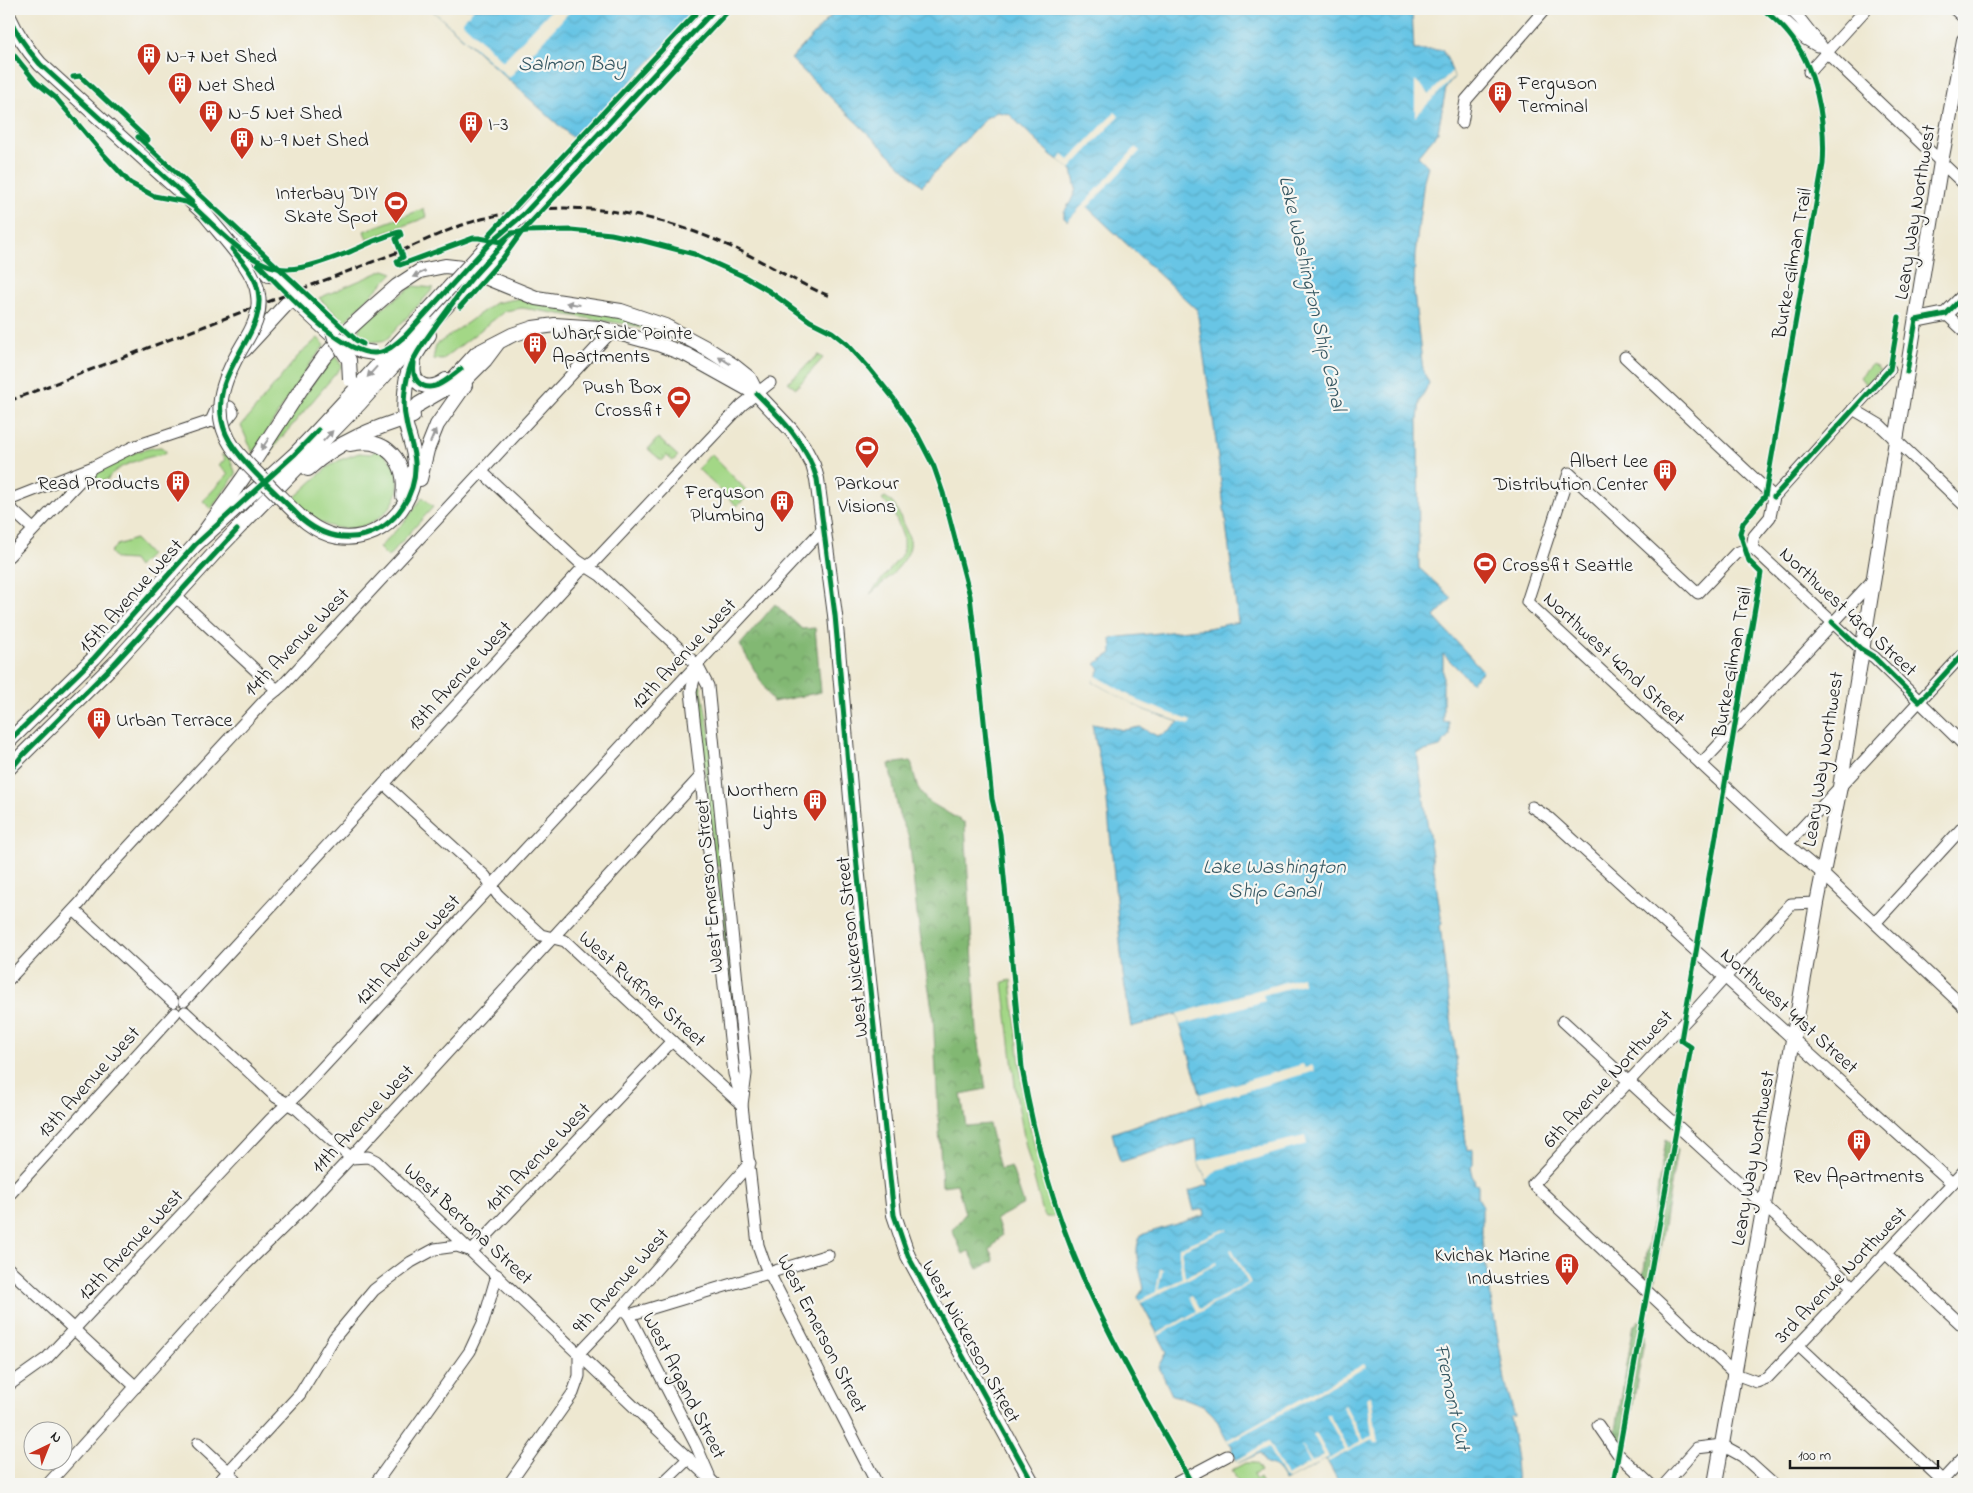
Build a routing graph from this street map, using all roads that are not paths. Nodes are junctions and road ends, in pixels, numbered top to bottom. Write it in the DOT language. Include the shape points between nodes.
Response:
graph roads {
  1 [pos="715,9"];
  2 [pos="1546,9"];
  3 [pos="1772,9"];
  4 [pos="1790,9"];
  5 [pos="1866,9"];
  6 [pos="1954,9"];
  7 [pos="9,17"];
  8 [pos="1964,18"];
  9 [pos="1964,40"];
  10 [pos="1826,52"];
  11 [pos="1809,72"];
  12 [pos="1462,123"];
  13 [pos="1941,162"];
  14 [pos="1964,184"];
  15 [pos="205,214"];
  16 [pos="524,214"];
  17 [pos="269,275"];
  18 [pos="1964,296"];
  19 [pos="292,298"];
  20 [pos="1946,314"];
  21 [pos="432,319"];
  22 [pos="1916,320"];
  23 [pos="612,331"];
  24 [pos="1964,331"];
  25 [pos="404,336"];
  26 [pos="335,338"];
  27 [pos="417,354"];
  28 [pos="1625,357"];
  29 [pos="234,361"];
  30 [pos="1890,369"];
  31 [pos="466,372"];
  32 [pos="770,383"];
  33 [pos="757,394"];
  34 [pos="1854,409"];
  35 [pos="405,419"];
  36 [pos="211,421"];
  37 [pos="318,430"];
  38 [pos="1896,440"];
  39 [pos="334,448"];
  40 [pos="93,467"];
  41 [pos="482,472"];
  42 [pos="1774,497"];
  43 [pos="9,500"];
  44 [pos="1964,505"];
  45 [pos="9,507"];
  46 [pos="400,511"];
  47 [pos="824,528"];
  48 [pos="34,529"];
  49 [pos="237,530"];
  50 [pos="195,545"];
  51 [pos="1752,547"];
  52 [pos="9,556"];
  53 [pos="588,566"];
  54 [pos="1873,580"];
  55 [pos="174,598"];
  56 [pos="1832,622"];
  57 [pos="1861,648"];
  58 [pos="1964,653"];
  59 [pos="698,665"];
  60 [pos="277,690"];
  61 [pos="1919,702"];
  62 [pos="9,741"];
  63 [pos="1964,745"];
  64 [pos="21,757"];
  65 [pos="1701,764"];
  66 [pos="9,768"];
  67 [pos="9,772"];
  68 [pos="701,776"];
  69 [pos="384,784"];
  70 [pos="1840,787"];
  71 [pos="1532,807"];
  72 [pos="1964,826"];
  73 [pos="1787,844"];
  74 [pos="1823,874"];
  75 [pos="491,886"];
  76 [pos="1817,903"];
  77 [pos="74,910"];
  78 [pos="1875,923"];
  79 [pos="552,939"];
  80 [pos="1726,976"];
  81 [pos="9,979"];
  82 [pos="1963,1003"];
  83 [pos="179,1007"];
  84 [pos="1563,1021"];
  85 [pos="1793,1038"];
  86 [pos="672,1041"];
  87 [pos="1629,1081"];
  88 [pos="288,1104"];
  89 [pos="742,1104"];
  90 [pos="351,1158"];
  91 [pos="750,1163"];
  92 [pos="1964,1171"];
  93 [pos="1952,1184"];
  94 [pos="9,1195"];
  95 [pos="1764,1207"];
  96 [pos="472,1251"];
  97 [pos="1885,1253"];
  98 [pos="828,1255"];
  99 [pos="9,1269"];
  100 [pos="769,1274"];
  101 [pos="497,1275"];
  102 [pos="1853,1287"];
  103 [pos="625,1312"];
  104 [pos="1964,1327"];
  105 [pos="75,1330"];
  106 [pos="1798,1345"];
  107 [pos="579,1353"];
  108 [pos="1735,1374"];
  109 [pos="9,1385"];
  110 [pos="136,1386"];
  111 [pos="1598,1426"];
  112 [pos="198,1443"];
  113 [pos="1722,1445"];
  114 [pos="1226,1456"];
  115 [pos="1964,1457"];
  116 [pos="689,1458"];
  117 [pos="229,1472"];
  118 [pos="714,1483"];
  119 [pos="1942,1483"];
  120 [pos="48,1484"];
  121 [pos="217,1484"];
  122 [pos="237,1484"];
  123 [pos="375,1484"];
  124 [pos="509,1484"];
  125 [pos="662,1484"];
  126 [pos="877,1484"];
  127 [pos="1034,1484"];
  128 [pos="1174,1484"];
  129 [pos="1650,1484"];
  130 [pos="1665,1484"];
  131 [pos="1715,1484"];
  132 [pos="1773,1484"];
  1 -- 16 [label="main road, 15th Avenue West, bridge"];
  2 -- 12 [label="street" via="1466,100"];
  3 -- 10 [label="street" via="1805,39"];
  4 -- 10 [label="street"];
  5 -- 10 [label="street"];
  6 -- 8 [label="street"];
  7 -- 15 [label="main road" via="27,49 55,78"];
  9 -- 13 [label="main road, Leary Way Northwest"];
  10 -- 11 [label="street"];
  10 -- 13 [label="street"];
  13 -- 14 [label="street"];
  13 -- 22 [label="main road, Leary Way Northwest"];
  15 -- 17 [label="main road, bridge"];
  15 -- 29 [label="main road, bridge" via="250,271 258,292 259,308 255,323"];
  16 -- 21 [label="main road, 15th Avenue West, bridge" via="498,250"];
  16 -- 21 [label="main road, 15th Avenue West, bridge" via="490,243"];
  17 -- 19 [label="main road"];
  17 -- 26 [label="main road, bridge" via="281,276 306,298 331,325"];
  18 -- 20 [label="main road"];
  19 -- 26 [label="main road"];
  19 -- 29 [label="main road, bridge"];
  20 -- 22 [label="main road"];
  20 -- 24 [label="street"];
  21 -- 25 [label="main road, 15th Avenue West"];
  21 -- 27 [label="main road"];
  49 -- 21 [label="main road, 15th Avenue West, one-way" via="360,403"];
  22 -- 38 [label="main road, Leary Way Northwest"];
  23 -- 31 [label="main road, West Nickerson Street" via="555,325 522,331 500,341"];
  23 -- 33 [label="main road, West Nickerson Street" via="687,355"];
  23 -- 41 [label="street, 14th Avenue West"];
  25 -- 26 [label="main road, bridge" via="391,348 374,354"];
  25 -- 37 [label="main road, 15th Avenue West, one-way"];
  26 -- 37 [label="main road, bridge" via="349,360 350,379"];
  27 -- 31 [label="main road" via="413,370 423,386 438,386"];
  27 -- 35 [label="main road" via="406,382"];
  28 -- 42 [label="street"];
  29 -- 46 [label="main road, bridge" via="223,384 221,401 222,417 230,441 239,455 302,519 316,529 338,537 359,536 374,532"];
  30 -- 34 [label="street"];
  31 -- 35 [label="main road" via="436,406"];
  46 -- 31 [label="main road, one-way" via="411,499 437,425"];
  32 -- 33 [label="street, 13th Avenue West"];
  33 -- 47 [label="main road, West Nickerson Street" via="791,430 810,459 817,479"];
  33 -- 50 [label="main road, one-way" via="749,378 706,348 665,326 621,310 536,298 463,268 445,266 420,272 397,286 373,307 324,357"];
  33 -- 53 [label="street, 13th Avenue West" via="742,405"];
  34 -- 38 [label="street" via="1874,420"];
  34 -- 42 [label="street"];
  35 -- 39 [label="main road"];
  35 -- 46 [label="main road" via="414,471 409,495"];
  36 -- 40 [label="street" via="133,447"];
  37 -- 50 [label="main road, 15th Avenue West"];
  38 -- 44 [label="street"];
  38 -- 54 [label="main road, Leary Way Northwest"];
  39 -- 46 [label="main road" via="367,442 382,446 392,454 404,476"];
  39 -- 49 [label="main road"];
  40 -- 43 [label="street"];
  40 -- 48 [label="street"];
  41 -- 53 [label="street, West Emerson Street" via="578,561"];
  41 -- 60 [label="street, 14th Avenue West"];
  42 -- 51 [label="street" via="1770,517 1754,536"];
  45 -- 48 [label="street"];
  47 -- 59 [label="street, 12th Avenue West"];
  47 -- 127 [label="main road, West Nickerson Street" via="896,1221 908,1256"];
  48 -- 52 [label="street"];
  49 -- 55 [label="main road, 15th Avenue West"];
  50 -- 62 [label="main road, 15th Avenue West" via="94,658"];
  51 -- 56 [label="street, Northwest 43rd Street"];
  51 -- 65 [label="street, Northwest 42nd Street" via="1736,553 1698,593 1569,473 1527,602"];
  53 -- 59 [label="street, West Emerson Street"];
  53 -- 69 [label="street, 13th Avenue West"];
  54 -- 56 [label="street"];
  54 -- 57 [label="main road, Leary Way Northwest"];
  55 -- 60 [label="street"];
  55 -- 64 [label="main road, 15th Avenue West" via="114,664"];
  56 -- 57 [label="street, Northwest 43rd Street"];
  56 -- 65 [label="street"];
  57 -- 61 [label="street, Northwest 43rd Street"];
  57 -- 70 [label="main road, Leary Way Northwest"];
  58 -- 61 [label="street"];
  59 -- 68 [label="street, West Emerson Street" via="691,692"];
  59 -- 75 [label="street, 12th Avenue West"];
  59 -- 89 [label="street, West Emerson Street" via="708,686 717,771 746,1074"];
  60 -- 77 [label="street, 14th Avenue West" via="97,881"];
  61 -- 63 [label="street, Northwest 43rd Street"];
  61 -- 70 [label="street"];
  64 -- 66 [label="main road, 15th Avenue West"];
  64 -- 67 [label="main road"];
  65 -- 73 [label="street, Northwest 42nd Street"];
  68 -- 79 [label="street, 11th Avenue West"];
  68 -- 89 [label="street, West Emerson Street" via="734,1074"];
  69 -- 75 [label="street, West Ruffner Street" via="485,876"];
  69 -- 83 [label="street, 13th Avenue West"];
  70 -- 73 [label="street"];
  70 -- 74 [label="main road, Leary Way Northwest"];
  71 -- 80 [label="street, Northwest 41st Street" via="1549,818"];
  72 -- 78 [label="street"];
  73 -- 74 [label="street, Northwest 42nd Street"];
  74 -- 76 [label="main road, Leary Way Northwest"];
  74 -- 78 [label="street, Northwest 42nd Street"];
  75 -- 79 [label="street, West Ruffner Street" via="541,935"];
  75 -- 88 [label="street, 12th Avenue West"];
  76 -- 80 [label="street, 6th Avenue Northwest" via="1790,904"];
  76 -- 85 [label="main road, Leary Way Northwest"];
  77 -- 81 [label="street, 14th Avenue West"];
  77 -- 83 [label="street"];
  78 -- 82 [label="street, Northwest 42nd Street"];
  79 -- 86 [label="street, West Ruffner Street" via="565,941"];
  79 -- 90 [label="street, 11th Avenue West"];
  80 -- 85 [label="street, Northwest 41st Street"];
  80 -- 87 [label="street, 6th Avenue Northwest"];
  83 -- 88 [label="street" via="276,1097"];
  83 -- 94 [label="street, 13th Avenue West"];
  84 -- 87 [label="street"];
  85 -- 93 [label="street, Northwest 41st Street"];
  85 -- 95 [label="main road, Leary Way Northwest"];
  86 -- 89 [label="street, West Ruffner Street"];
  86 -- 96 [label="street, 10th Avenue West"];
  87 -- 95 [label="street"];
  87 -- 108 [label="street, 6th Avenue Northwest" via="1533,1184"];
  88 -- 90 [label="street"];
  88 -- 105 [label="street, 12th Avenue West"];
  89 -- 91 [label="street, West Emerson Street"];
  90 -- 96 [label="street, West Bertona Street" via="368,1157 376,1161"];
  90 -- 110 [label="street, 11th Avenue West" via="244,1266"];
  91 -- 100 [label="street, West Emerson Street" via="758,1245"];
  91 -- 103 [label="street, 9th Avenue West"];
  92 -- 93 [label="street, 3rd Avenue Northwest"];
  93 -- 97 [label="street, 3rd Avenue Northwest"];
  95 -- 102 [label="street"];
  95 -- 108 [label="main road, Leary Way Northwest"];
  96 -- 101 [label="street, West Bertona Street"];
  96 -- 117 [label="street" via="457,1246 435,1249 411,1262 374,1290 334,1338 300,1394"];
  97 -- 102 [label="street, 3rd Avenue Northwest"];
  97 -- 104 [label="street"];
  98 -- 100 [label="street"];
  99 -- 105 [label="street"];
  100 -- 103 [label="street"];
  100 -- 126 [label="street, West Emerson Street"];
  101 -- 107 [label="street, West Bertona Street"];
  101 -- 123 [label="street" via="484,1323 470,1351"];
  102 -- 106 [label="street, 3rd Avenue Northwest"];
  103 -- 107 [label="street, 9th Avenue West"];
  103 -- 118 [label="street, West Argand Street"];
  105 -- 109 [label="street, 12th Avenue West" via="47,1358"];
  105 -- 110 [label="street"];
  106 -- 108 [label="street, 3rd Avenue Northwest" via="1767,1378 1757,1382"];
  106 -- 119 [label="street"];
  107 -- 116 [label="street, West Bertona Street"];
  107 -- 124 [label="street, 9th Avenue West" via="579,1376 573,1393"];
  108 -- 113 [label="main road, Leary Way Northwest"];
  110 -- 120 [label="street, 11th Avenue West"];
  111 -- 129 [label="street" via="1618,1454"];
  112 -- 117 [label="street"];
  113 -- 130 [label="street" via="1698,1448"];
  113 -- 131 [label="main road, Leary Way Northwest"];
  113 -- 132 [label="street" via="1742,1456"];
  114 -- 128 [label="street"];
  115 -- 119 [label="street"];
  116 -- 118 [label="street, West Bertona Street"];
  116 -- 125 [label="street"];
  117 -- 121 [label="street"];
  117 -- 122 [label="street"];
}
